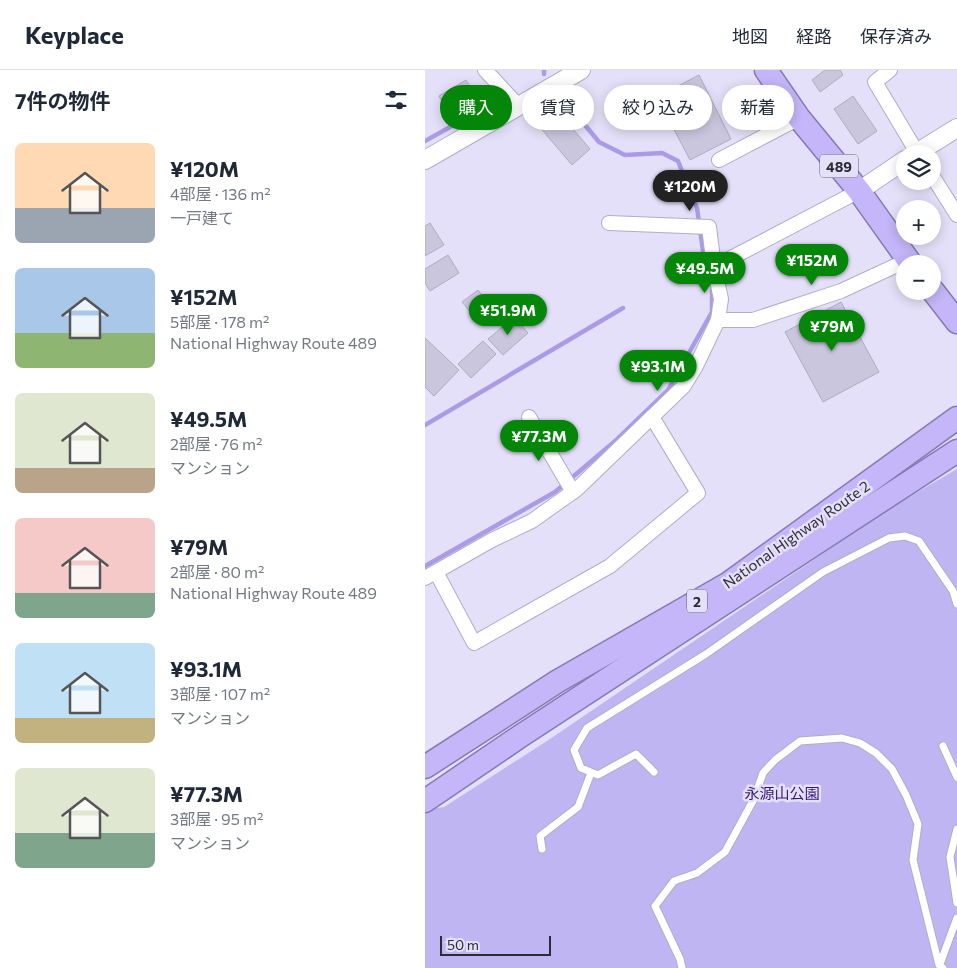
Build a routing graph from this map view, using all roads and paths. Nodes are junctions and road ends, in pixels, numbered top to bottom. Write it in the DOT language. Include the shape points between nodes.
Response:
graph roads {
  1 [pos="485,70"];
  2 [pos="581,70"];
  3 [pos="766,70"];
  4 [pos="889,70"];
  5 [pos="518,108"];
  6 [pos="799,118"];
  7 [pos="957,128"];
  8 [pos="909,145"];
  9 [pos="930,145"];
  10 [pos="425,160"];
  11 [pos="719,160"];
  12 [pos="896,167"];
  13 [pos="941,189"];
  14 [pos="859,191"];
  15 [pos="957,215"];
  16 [pos="609,223"];
  17 [pos="904,255"];
  18 [pos="714,267"];
  19 [pos="896,268"];
  20 [pos="940,300"];
  21 [pos="718,320"];
  22 [pos="957,322"];
  23 [pos="529,417"];
  24 [pos="653,417"];
  25 [pos="957,418"];
  26 [pos="957,451"];
  27 [pos="573,492"];
  28 [pos="430,575"];
  29 [pos="957,604"];
  30 [pos="943,746"];
  31 [pos="425,767"];
  32 [pos="654,772"];
  33 [pos="591,773"];
  34 [pos="957,777"];
  35 [pos="425,801"];
  36 [pos="957,829"];
  37 [pos="542,849"];
  38 [pos="957,902"];
  39 [pos="957,918"];
  40 [pos="941,967"];
  41 [pos="682,968"];
  1 -- 5 [label="street"];
  2 -- 5 [label="street"];
  3 -- 6 [label="highway, 489"];
  4 -- 8 [label="street" via="875,82"];
  5 -- 10 [label="street"];
  6 -- 11 [label="street"];
  6 -- 14 [label="highway, 489"];
  7 -- 9 [label="street"];
  12 -- 14 [label="street"];
  13 -- 15 [label="street"];
  14 -- 17 [label="highway, 489"];
  14 -- 18 [label="street"];
  16 -- 18 [label="street" via="709,228"];
  18 -- 21 [label="street" via="721,299"];
  19 -- 21 [label="street" via="841,291 753,320"];
  20 -- 22 [label="highway"];
  21 -- 24 [label="street" via="683,387"];
  23 -- 27 [label="street"];
  24 -- 27 [label="street"];
  24 -- 28 [label="street" via="698,492 610,566 474,643"];
  25 -- 31 [label="highway, National Highway Route 2 / 2" via="729,583 558,681"];
  26 -- 35 [label="highway, National Highway Route 2 / 2"];
  27 -- 28 [label="street" via="532,521"];
  29 -- 33 [label="lane" via="953,591 919,542 905,536 889,538 823,572 706,654 587,728 573,750 581,768"];
  30 -- 34 [label="lane"];
  32 -- 33 [label="lane" via="636,754 598,775"];
  33 -- 37 [label="lane" via="578,806 540,836"];
  36 -- 38 [label="lane" via="949,857"];
  39 -- 40 [label="lane"];
  40 -- 41 [label="lane" via="913,860 918,824 892,769 860,743 842,738 800,741 775,760 763,773 754,799 725,852 697,873 674,881 655,906"];
}
